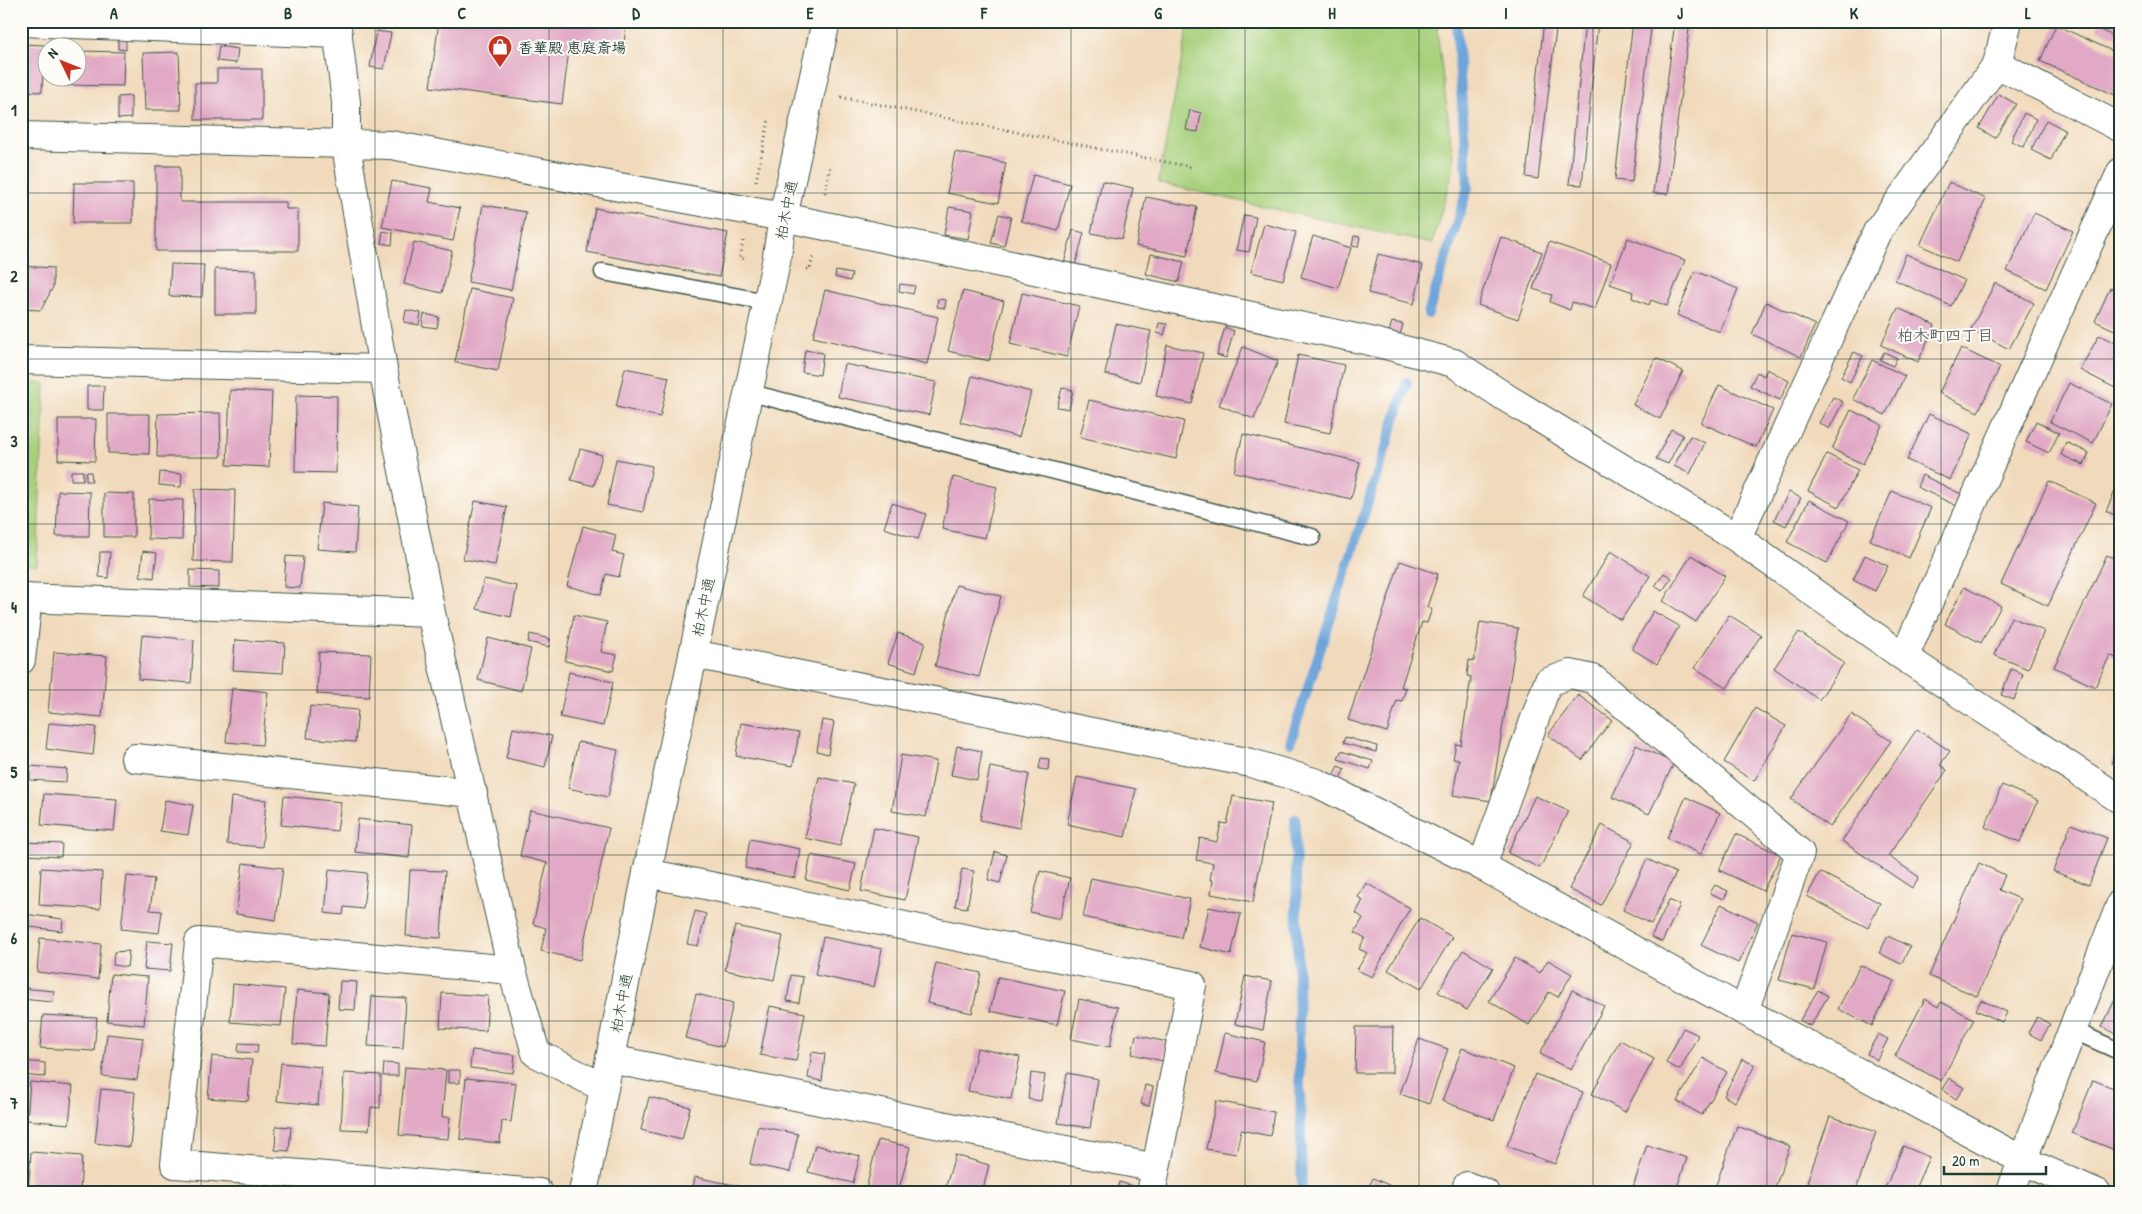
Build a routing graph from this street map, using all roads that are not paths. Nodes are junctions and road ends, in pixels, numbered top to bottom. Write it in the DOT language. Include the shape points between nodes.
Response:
graph roads {
  1 [pos="826,21"];
  2 [pos="2008,21"];
  3 [pos="21,22"];
  4 [pos="337,28"];
  5 [pos="1996,64"];
  6 [pos="2121,128"];
  7 [pos="21,136"];
  8 [pos="346,146"];
  9 [pos="2121,172"];
  10 [pos="783,216"];
  11 [pos="603,272"];
  12 [pos="767,302"];
  13 [pos="21,360"];
  14 [pos="383,369"];
  15 [pos="747,392"];
  16 [pos="1312,538"];
  17 [pos="1737,538"];
  18 [pos="24,598"];
  19 [pos="431,613"];
  20 [pos="693,654"];
  21 [pos="1904,657"];
  22 [pos="21,660"];
  23 [pos="134,758"];
  24 [pos="473,793"];
  25 [pos="2121,800"];
  26 [pos="1482,866"];
  27 [pos="647,873"];
  28 [pos="2121,903"];
  29 [pos="512,970"];
  30 [pos="1744,1011"];
  31 [pos="2072,1030"];
  32 [pos="2121,1052"];
  33 [pos="610,1059"];
  34 [pos="604,1088"];
  35 [pos="2022,1160"];
  36 [pos="1154,1180"];
  37 [pos="539,1193"];
  38 [pos="583,1193"];
  39 [pos="1465,1193"];
  40 [pos="1486,1193"];
  41 [pos="2010,1193"];
  42 [pos="2097,1193"];
  1 -- 10 [label="street, 柏木中通"];
  2 -- 5 [label="street"];
  3 -- 4 [label="street"];
  4 -- 8 [label="street" via="346,102"];
  5 -- 6 [label="street"];
  5 -- 17 [label="street" via="1877,232"];
  7 -- 8 [label="street"];
  8 -- 10 [label="street" via="391,145"];
  8 -- 14 [label="street"];
  9 -- 21 [label="street"];
  10 -- 12 [label="street, 柏木中通"];
  10 -- 17 [label="street" via="1370,341 1454,363"];
  11 -- 12 [label="lane"];
  12 -- 15 [label="street, 柏木中通"];
  13 -- 14 [label="street"];
  14 -- 19 [label="street"];
  15 -- 16 [label="lane"];
  15 -- 20 [label="street, 柏木中通"];
  17 -- 21 [label="street"];
  18 -- 19 [label="street"];
  18 -- 22 [label="street"];
  19 -- 24 [label="street"];
  20 -- 26 [label="street" via="1251,762 1317,783"];
  20 -- 27 [label="street, 柏木中通"];
  21 -- 25 [label="street"];
  23 -- 24 [label="street"];
  24 -- 29 [label="street"];
  26 -- 30 [label="street"];
  26 -- 30 [label="street" via="1548,682 1570,674 1592,678 1800,853"];
  27 -- 33 [label="street, 柏木中通"];
  27 -- 36 [label="street" via="1192,985"];
  28 -- 31 [label="street"];
  29 -- 34 [label="street" via="536,1053"];
  29 -- 37 [label="street" via="198,942 175,1164"];
  30 -- 35 [label="street"];
  31 -- 32 [label="lane"];
  31 -- 35 [label="street"];
  33 -- 34 [label="street, 柏木中通"];
  33 -- 36 [label="street"];
  34 -- 38 [label="street, 柏木中通"];
  35 -- 41 [label="street"];
  35 -- 42 [label="street"];
  39 -- 40 [label="street" via="1467,1186"];
}
